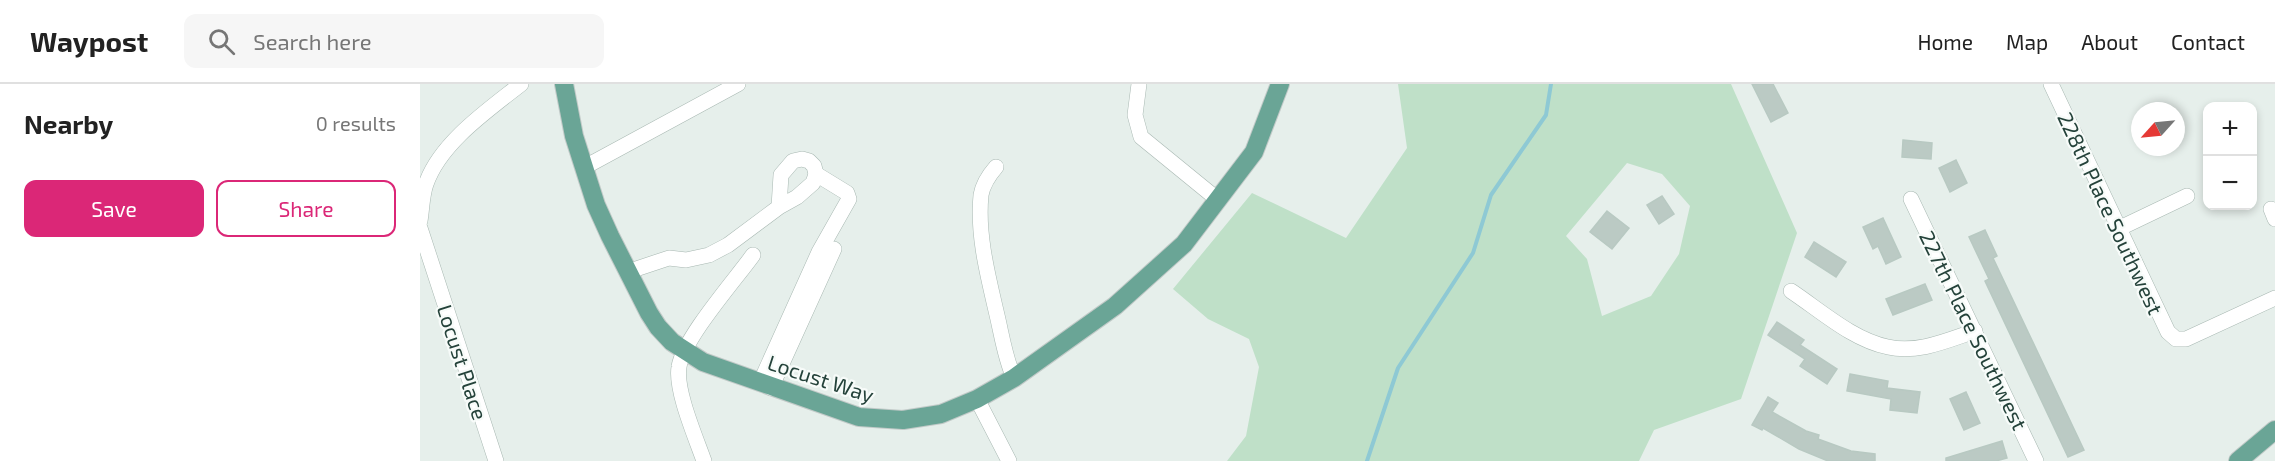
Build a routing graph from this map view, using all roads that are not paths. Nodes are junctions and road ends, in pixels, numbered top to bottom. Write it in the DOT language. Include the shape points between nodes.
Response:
graph roads {
  1 [pos="521,84"];
  2 [pos="564,84"];
  3 [pos="738,84"];
  4 [pos="1139,84"];
  5 [pos="1280,84"];
  6 [pos="2051,84"];
  7 [pos="996,167"];
  8 [pos="583,168"];
  9 [pos="816,174"];
  10 [pos="2187,196"];
  11 [pos="1217,199"];
  12 [pos="1911,199"];
  13 [pos="779,207"];
  14 [pos="420,221"];
  15 [pos="420,228"];
  16 [pos="2118,229"];
  17 [pos="834,249"];
  18 [pos="753,255"];
  19 [pos="627,272"];
  20 [pos="1791,291"];
  21 [pos="2275,298"];
  22 [pos="1975,331"];
  23 [pos="684,352"];
  24 [pos="1014,378"];
  25 [pos="766,386"];
  26 [pos="977,399"];
  27 [pos="2275,430"];
  28 [pos="496,461"];
  29 [pos="704,461"];
  30 [pos="1009,461"];
  31 [pos="2036,461"];
  32 [pos="2238,461"];
  1 -- 14 [label="street" via="475,121 437,160 425,185"];
  2 -- 8 [label="main road, Locust Way"];
  3 -- 8 [label="street"];
  4 -- 11 [label="street" via="1136,115 1141,137"];
  5 -- 11 [label="main road, Locust Way" via="1254,152"];
  6 -- 16 [label="street, 228th Place Southwest"];
  7 -- 24 [label="street" via="981,194 984,250"];
  8 -- 19 [label="main road, Locust Way"];
  9 -- 13 [label="street" via="813,183"];
  9 -- 13 [label="street" via="809,161 793,161 781,175"];
  9 -- 25 [label="street" via="847,193 849,199 819,252"];
  10 -- 16 [label="street"];
  11 -- 24 [label="main road, Locust Way" via="1184,244 1115,306"];
  12 -- 22 [label="street, 227th Place Southwest"];
  13 -- 19 [label="street" via="709,255 686,260 669,258"];
  15 -- 28 [label="street, Locust Place"];
  16 -- 21 [label="street, 228th Place Southwest" via="2168,332 2176,339 2196,336"];
  17 -- 25 [label="street"];
  18 -- 23 [label="street"];
  19 -- 23 [label="main road, Locust Way" via="658,327"];
  20 -- 22 [label="street" via="1859,336 1889,348 1917,348"];
  22 -- 31 [label="street, 227th Place Southwest"];
  23 -- 25 [label="main road, Locust Way"];
  23 -- 29 [label="street" via="678,367 680,380"];
  24 -- 26 [label="main road, Locust Way"];
  25 -- 26 [label="main road, Locust Way" via="869,420 923,418"];
  26 -- 30 [label="street"];
  27 -- 32 [label="main road"];
}
